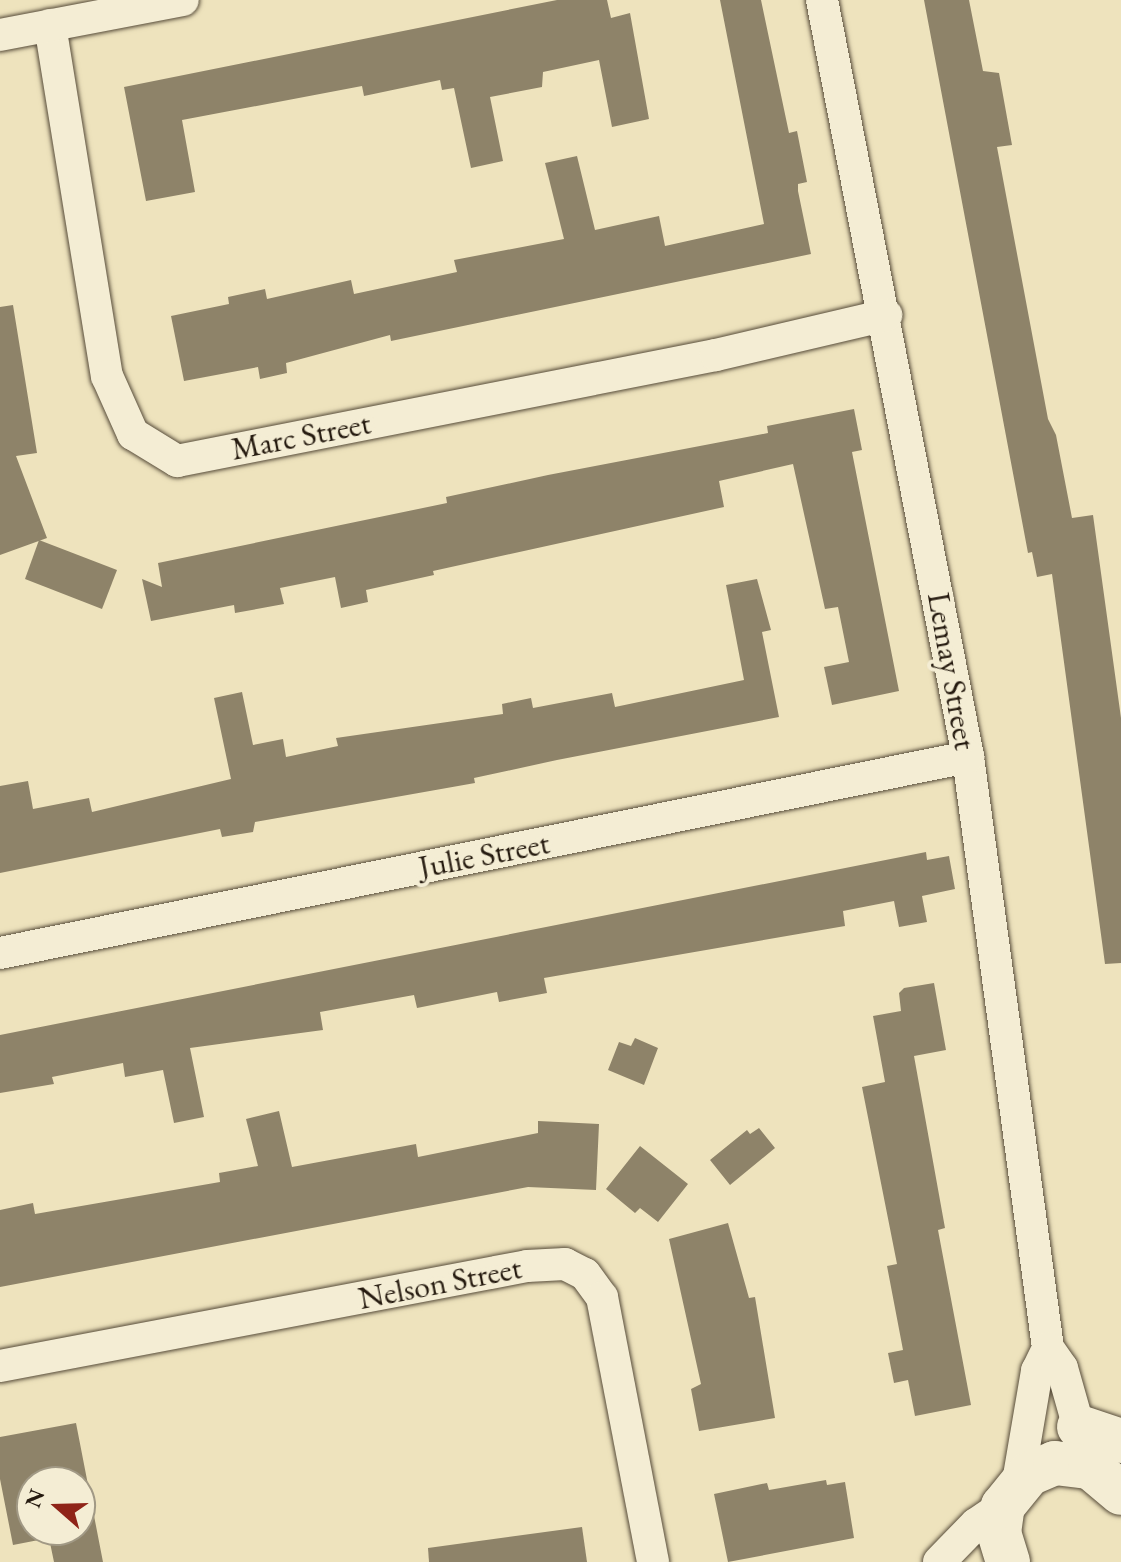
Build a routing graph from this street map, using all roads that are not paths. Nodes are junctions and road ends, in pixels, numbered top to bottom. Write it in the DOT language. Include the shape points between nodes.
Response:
graph roads {
  1 [pos="183,0"];
  2 [pos="822,0"];
  3 [pos="50,25"];
  4 [pos="0,35"];
  5 [pos="886,315"];
  6 [pos="968,757"];
  7 [pos="0,953"];
  8 [pos="1048,1348"];
  9 [pos="0,1366"];
  10 [pos="1106,1462"];
  11 [pos="1010,1494"];
  12 [pos="653,1562"];
  13 [pos="939,1562"];
  14 [pos="1008,1562"];
  1 -- 3 [label="street"];
  2 -- 5 [label="street, Lemay Street"];
  3 -- 4 [label="street"];
  3 -- 5 [label="street, Marc Street" via="107,376 133,434 177,461 716,355"];
  5 -- 6 [label="street, Lemay Street"];
  6 -- 7 [label="street, Julie Street"];
  6 -- 8 [label="street, Lemay Street"];
  8 -- 10 [label="street, Lemay Street"];
  8 -- 11 [label="street, Lemay Street" via="1037,1371"];
  9 -- 12 [label="street, Nelson Street" via="527,1266 565,1264 585,1274 602,1297"];
  10 -- 11 [label="street" via="1055,1463"];
  11 -- 13 [label="street"];
  11 -- 14 [label="street" via="999,1533"];
}
